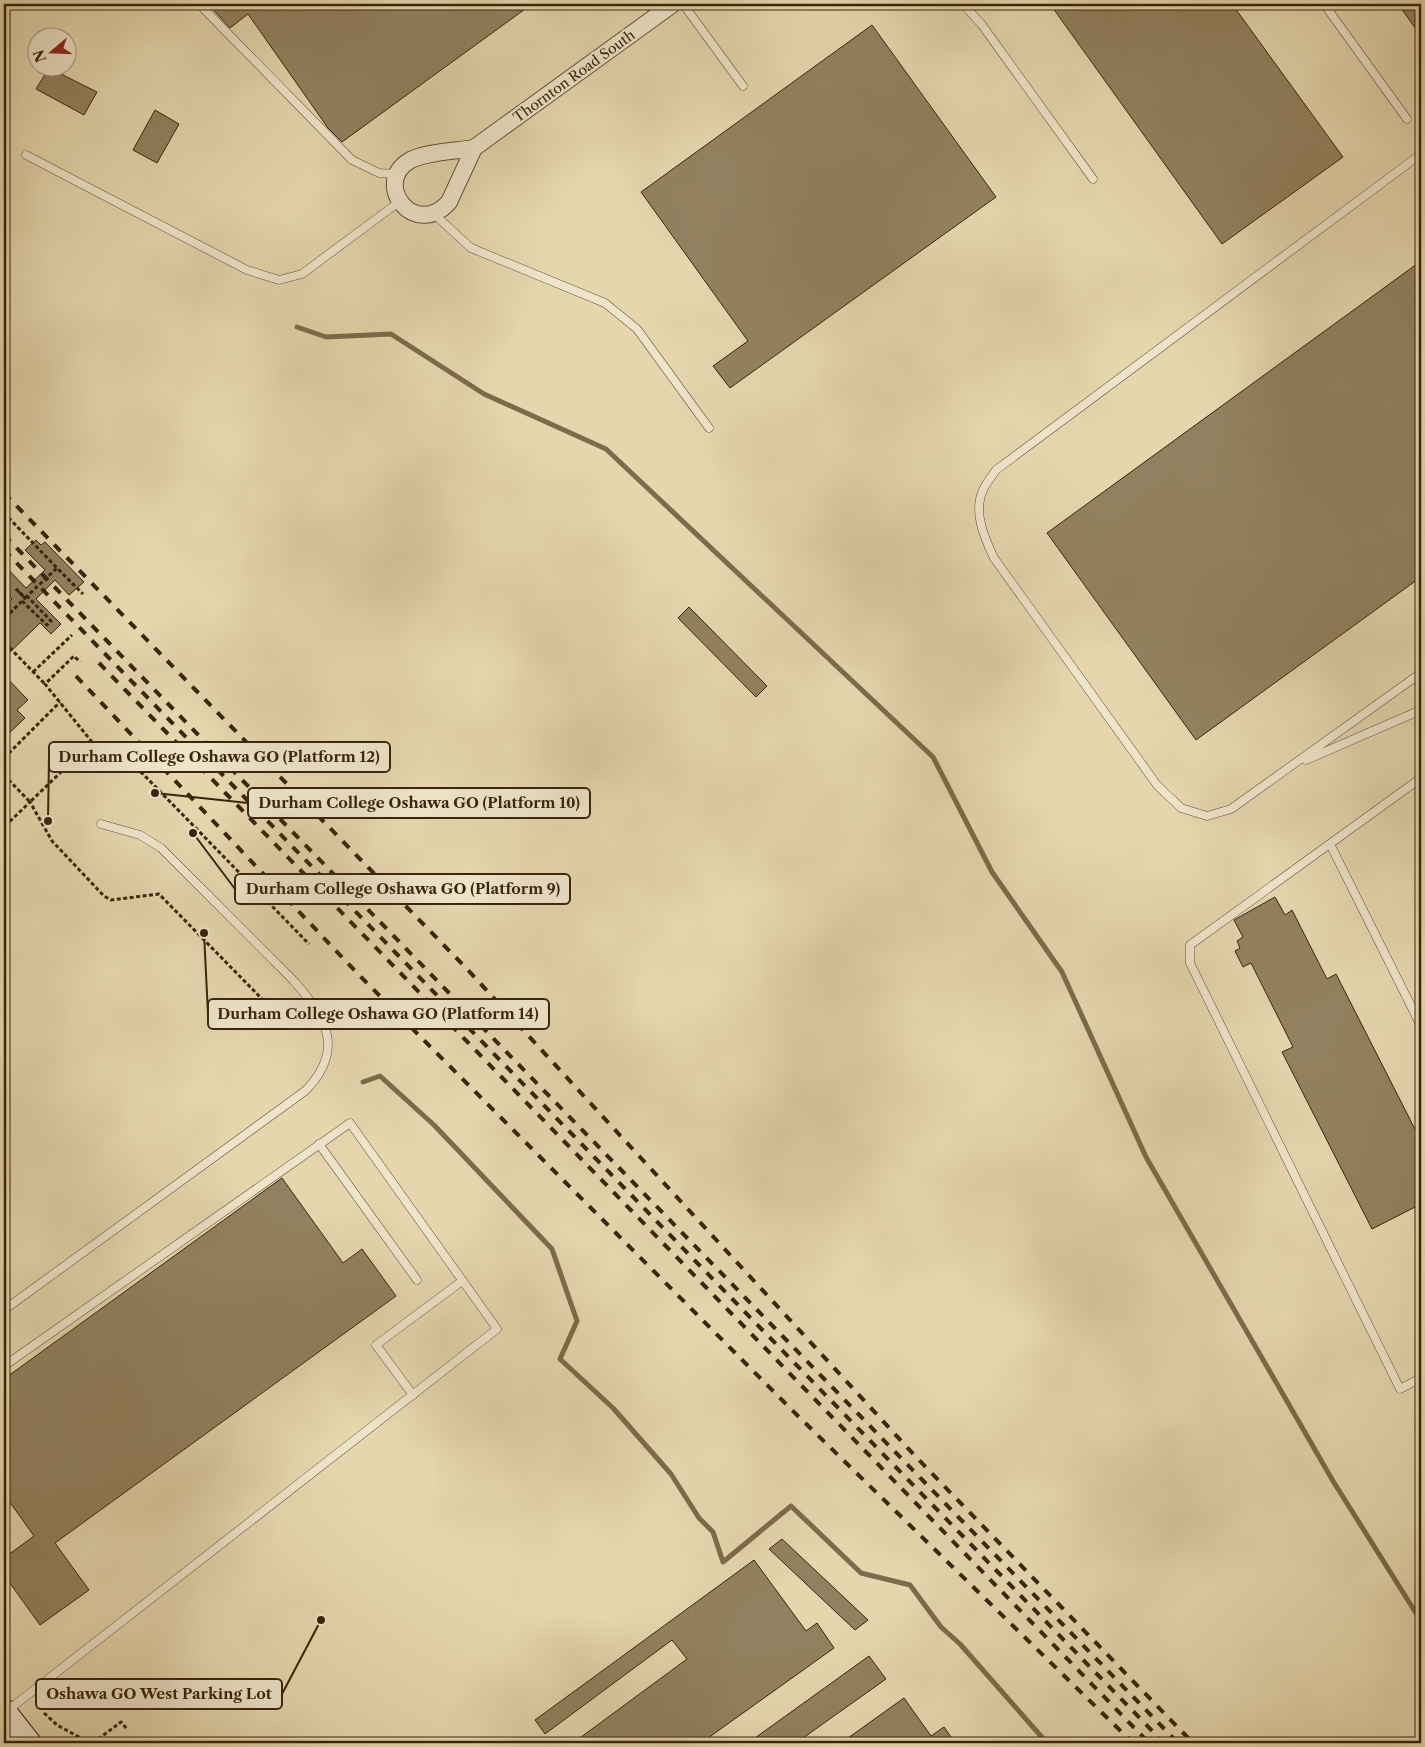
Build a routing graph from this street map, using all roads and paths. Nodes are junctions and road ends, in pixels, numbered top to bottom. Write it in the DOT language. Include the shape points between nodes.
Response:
graph roads {
  1 [pos="200,4"];
  2 [pos="673,4"];
  3 [pos="684,4"];
  4 [pos="963,4"];
  5 [pos="1324,4"];
  6 [pos="743,86"];
  7 [pos="1407,119"];
  8 [pos="474,148"];
  9 [pos="1421,154"];
  10 [pos="26,155"];
  11 [pos="397,174"];
  12 [pos="1093,179"];
  13 [pos="400,202"];
  14 [pos="434,214"];
  15 [pos="709,428"];
  16 [pos="4,513"];
  17 [pos="57,568"];
  18 [pos="16,589"];
  19 [pos="83,594"];
  20 [pos="25,598"];
  21 [pos="72,635"];
  22 [pos="4,643"];
  23 [pos="80,662"];
  24 [pos="33,672"];
  25 [pos="1421,674"];
  26 [pos="45,684"];
  27 [pos="60,702"];
  28 [pos="1421,710"];
  29 [pos="92,742"];
  30 [pos="4,758"];
  31 [pos="1292,767"];
  32 [pos="4,775"];
  33 [pos="1421,778"];
  34 [pos="30,802"];
  35 [pos="102,824"];
  36 [pos="5,826"];
  37 [pos="1330,844"];
  38 [pos="309,944"];
  39 [pos="266,1003"];
  40 [pos="1421,1026"];
  41 [pos="319,1144"];
  42 [pos="417,1280"];
  43 [pos="462,1281"];
  44 [pos="4,1310"];
  45 [pos="4,1366"];
  46 [pos="1421,1378"];
  47 [pos="412,1395"];
  48 [pos="5,1711"];
  49 [pos="44,1713"];
  50 [pos="127,1729"];
  51 [pos="30,1743"];
  52 [pos="91,1743"];
  1 -- 11 [label="lane" via="352,160 379,173"];
  2 -- 8 [label="street, Thornton Road South"];
  3 -- 6 [label="lane"];
  4 -- 12 [label="lane" via="982,25"];
  5 -- 7 [label="lane"];
  8 -- 11 [label="street, Thornton Road South" via="419,156 410,160"];
  8 -- 14 [label="street, Thornton Road South" via="449,202"];
  9 -- 31 [label="lane" via="996,470 983,490 979,509 982,534 994,558 1157,785 1181,808 1207,816 1231,809"];
  10 -- 13 [label="lane" via="247,270 279,280 302,274"];
  11 -- 13 [label="street" via="394,184"];
  13 -- 14 [label="street" via="415,214"];
  14 -- 15 [label="lane" via="472,248 605,303 636,329"];
  16 -- 17 [label="path"];
  17 -- 19 [label="path, bridge"];
  17 -- 20 [label="path, bridge"];
  18 -- 20 [label="path"];
  20 -- 20 [label="path" via="47,625 51,621"];
  20 -- 22 [label="path" via="8,614"];
  21 -- 24 [label="path"];
  22 -- 24 [label="path"];
  23 -- 26 [label="path" via="74,656"];
  24 -- 26 [label="path"];
  25 -- 31 [label="lane"];
  26 -- 27 [label="path"];
  27 -- 29 [label="path"];
  27 -- 30 [label="path"];
  28 -- 31 [label="lane"];
  29 -- 34 [label="path"];
  29 -- 38 [label="path" via="111,762 142,774"];
  32 -- 34 [label="path"];
  33 -- 37 [label="lane"];
  34 -- 36 [label="path"];
  34 -- 39 [label="path" via="52,841 104,896 111,900 159,894"];
  35 -- 44 [label="lane" via="140,835 161,848 293,980 311,1000 322,1022 329,1045 326,1062 318,1078 305,1091"];
  37 -- 40 [label="lane"];
  37 -- 46 [label="lane" via="1190,945 1190,963 1400,1389"];
  41 -- 42 [label="lane"];
  41 -- 43 [label="lane" via="350,1123"];
  41 -- 45 [label="lane"];
  43 -- 47 [label="lane" via="497,1329"];
  43 -- 47 [label="lane" via="376,1345"];
  47 -- 48 [label="lane"];
  48 -- 51 [label="main road"];
  49 -- 52 [label="path" via="57,1725"];
  50 -- 52 [label="path" via="121,1722"];
}
